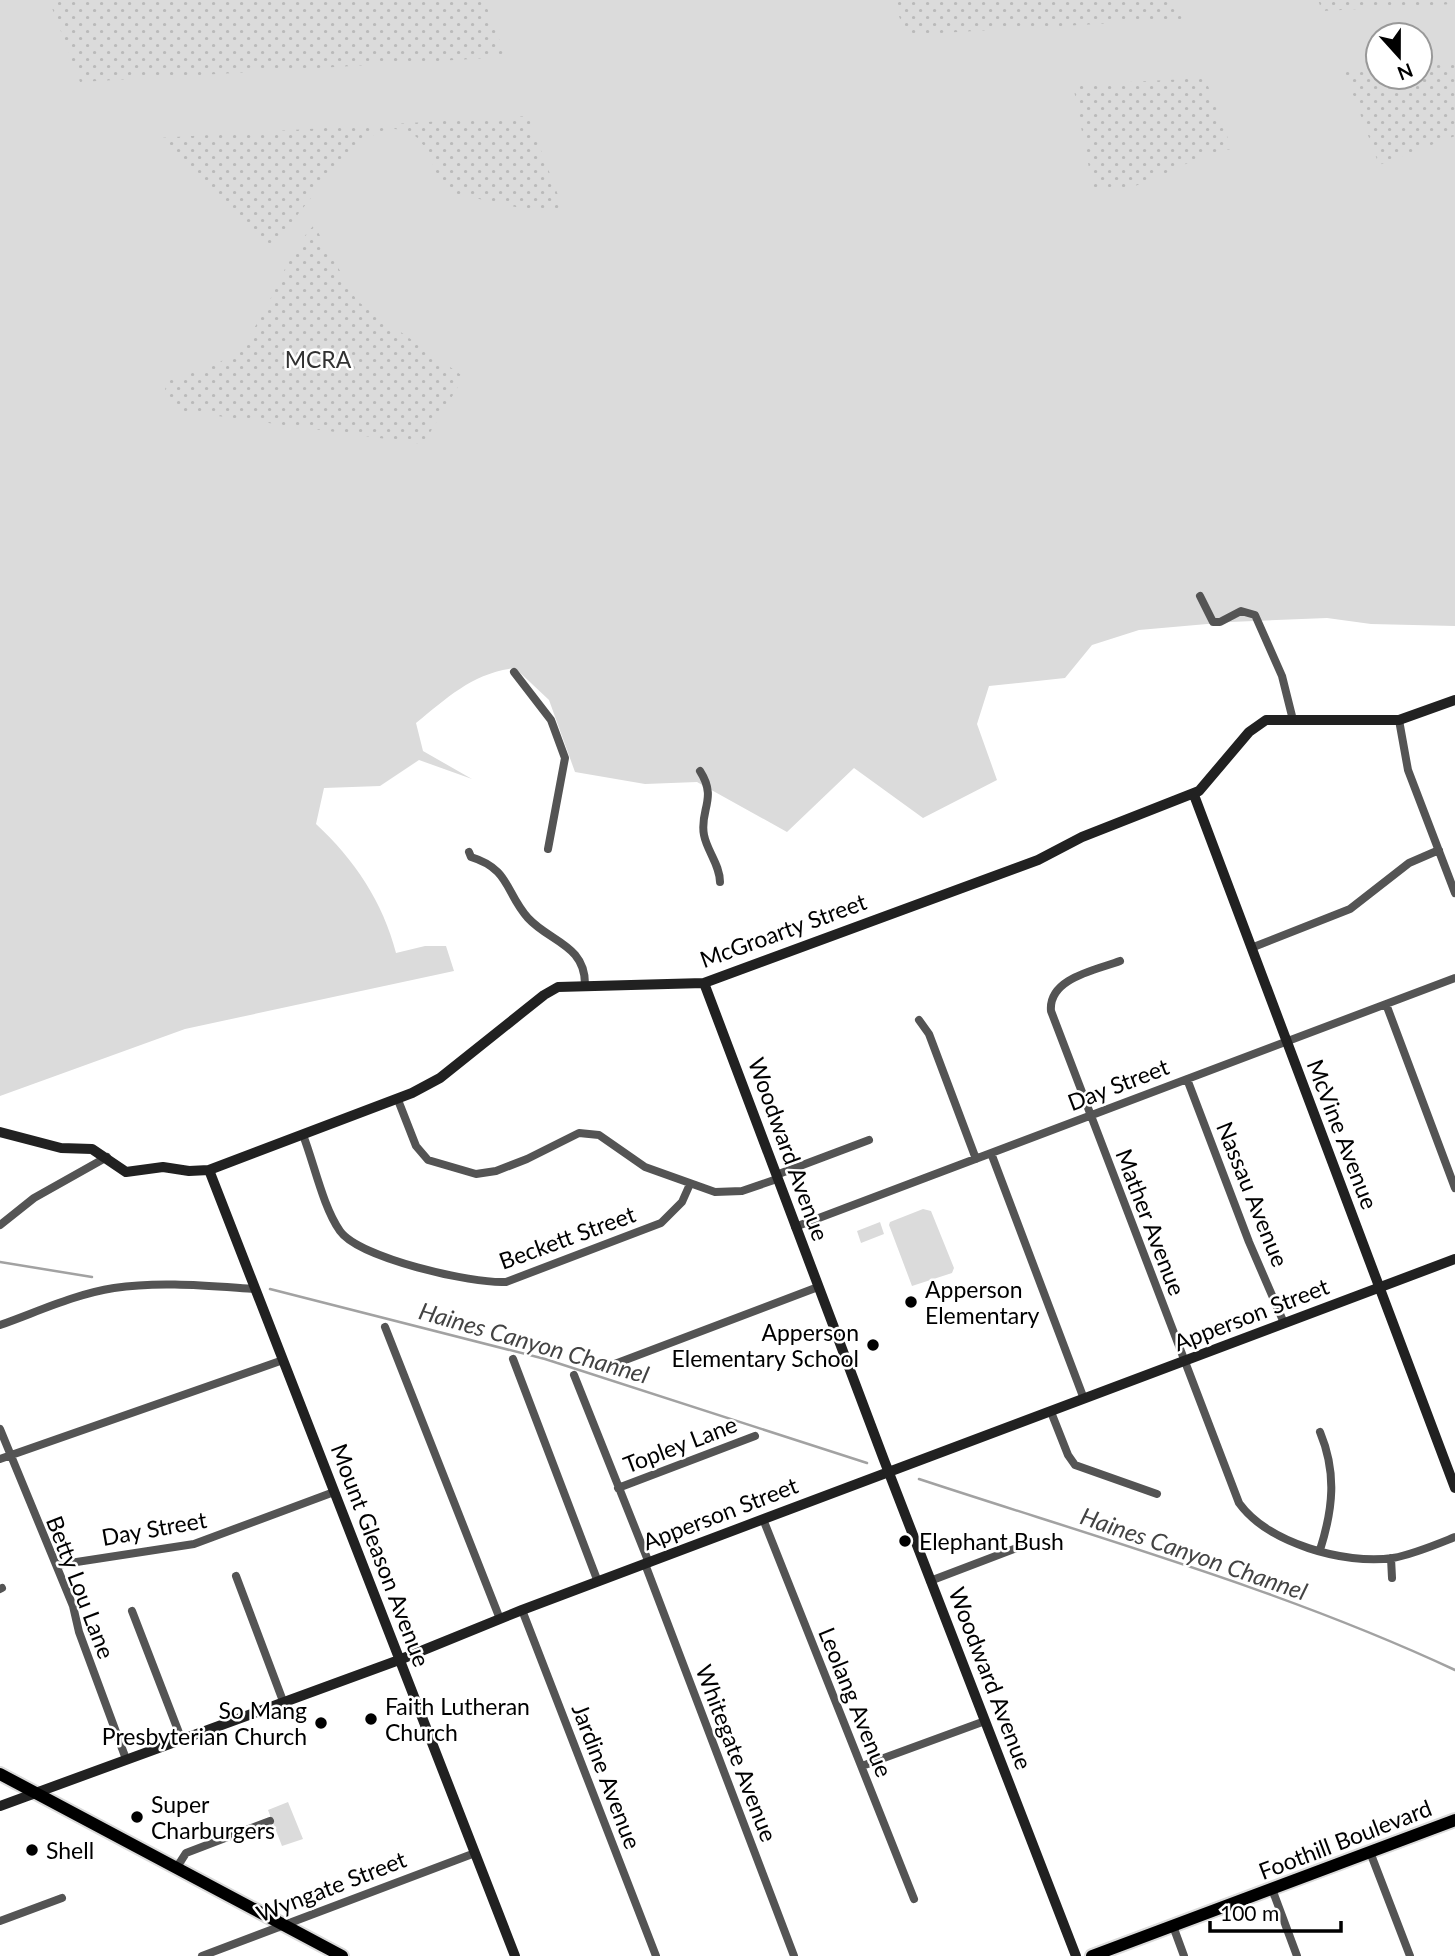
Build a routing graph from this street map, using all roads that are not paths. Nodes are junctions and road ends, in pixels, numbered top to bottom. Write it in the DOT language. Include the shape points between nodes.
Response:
graph roads {
  1 [pos="1199,596"];
  2 [pos="514,672"];
  3 [pos="1455,700"];
  4 [pos="1293,720"];
  5 [pos="1399,720"];
  6 [pos="700,771"];
  7 [pos="1194,795"];
  8 [pos="548,849"];
  9 [pos="1439,850"];
  10 [pos="469,852"];
  11 [pos="720,882"];
  12 [pos="1455,893"];
  13 [pos="1251,948"];
  14 [pos="1120,961"];
  15 [pos="1455,978"];
  16 [pos="704,983"];
  17 [pos="585,984"];
  18 [pos="1386,1004"];
  19 [pos="919,1020"];
  20 [pos="1286,1042"];
  21 [pos="1187,1079"];
  22 [pos="398,1100"];
  23 [pos="1091,1115"];
  24 [pos="0,1132"];
  25 [pos="303,1135"];
  26 [pos="869,1140"];
  27 [pos="991,1153"];
  28 [pos="107,1157"];
  29 [pos="976,1159"];
  30 [pos="209,1170"];
  31 [pos="777,1177"];
  32 [pos="690,1184"];
  33 [pos="1455,1188"];
  34 [pos="0,1225"];
  35 [pos="795,1227"];
  36 [pos="1455,1259"];
  37 [pos="818,1287"];
  38 [pos="1378,1288"];
  39 [pos="255,1289"];
  40 [pos="1284,1324"];
  41 [pos="0,1325"];
  42 [pos="385,1327"];
  43 [pos="513,1359"];
  44 [pos="283,1360"];
  45 [pos="1183,1362"];
  46 [pos="612,1365"];
  47 [pos="574,1375"];
  48 [pos="1084,1399"];
  49 [pos="1051,1412"];
  50 [pos="0,1429"];
  51 [pos="1320,1432"];
  52 [pos="755,1436"];
  53 [pos="10,1456"];
  54 [pos="0,1459"];
  55 [pos="888,1472"];
  56 [pos="618,1488"];
  57 [pos="1455,1488"];
  58 [pos="334,1492"];
  59 [pos="1157,1494"];
  60 [pos="763,1519"];
  61 [pos="1455,1537"];
  62 [pos="1030,1543"];
  63 [pos="1320,1550"];
  64 [pos="1391,1558"];
  65 [pos="647,1564"];
  66 [pos="57,1565"];
  67 [pos="236,1576"];
  68 [pos="1392,1578"];
  69 [pos="930,1581"];
  70 [pos="598,1582"];
  71 [pos="522,1610"];
  72 [pos="132,1611"];
  73 [pos="500,1619"];
  74 [pos="399,1660"];
  75 [pos="283,1701"];
  76 [pos="985,1721"];
  77 [pos="181,1738"];
  78 [pos="126,1759"];
  79 [pos="862,1766"];
  80 [pos="0,1774"];
  81 [pos="35,1792"];
  82 [pos="0,1806"];
  83 [pos="1455,1820"];
  84 [pos="270,1821"];
  85 [pos="1370,1852"];
  86 [pos="475,1853"];
  87 [pos="177,1867"];
  88 [pos="1272,1889"];
  89 [pos="62,1898"];
  90 [pos="914,1899"];
  91 [pos="0,1921"];
  92 [pos="284,1925"];
  93 [pos="1173,1926"];
  94 [pos="202,1956"];
  95 [pos="342,1956"];
  96 [pos="515,1956"];
  97 [pos="656,1956"];
  98 [pos="794,1956"];
  99 [pos="1076,1956"];
  100 [pos="1092,1956"];
  101 [pos="1184,1956"];
  102 [pos="1297,1956"];
  103 [pos="1410,1956"];
  1 -- 4 [label="street" via="1213,622 1241,611 1259,621 1282,676"];
  2 -- 8 [label="street" via="551,720 565,758"];
  3 -- 5 [label="street, McGroarty Street"];
  4 -- 5 [label="street, McGroarty Street"];
  4 -- 7 [label="street, McGroarty Street" via="1259,722"];
  5 -- 9 [label="street" via="1408,771"];
  6 -- 11 [label="street" via="707,782 709,801 704,835"];
  7 -- 13 [label="street, McVine Avenue"];
  7 -- 16 [label="street, McGroarty Street" via="1082,837 1038,860"];
  9 -- 12 [label="street"];
  9 -- 13 [label="street" via="1409,863 1350,909"];
  10 -- 17 [label="street" via="498,870 530,920 577,955 584,967"];
  13 -- 20 [label="street, McVine Avenue"];
  14 -- 23 [label="street, Mather Avenue" via="1069,981 1055,993 1051,1011"];
  15 -- 18 [label="street, Day Street"];
  16 -- 17 [label="street, McGroarty Street"];
  16 -- 31 [label="street, Woodward Avenue"];
  17 -- 22 [label="street, McGroarty Street" via="563,986 544,995 440,1077"];
  18 -- 20 [label="street, Day Street"];
  18 -- 33 [label="street"];
  19 -- 29 [label="street" via="929,1034"];
  20 -- 21 [label="street, Day Street"];
  20 -- 38 [label="street, McVine Avenue"];
  21 -- 23 [label="street, Day Street"];
  21 -- 40 [label="street, Nassau Avenue"];
  22 -- 25 [label="street, McGroarty Street"];
  22 -- 32 [label="street" via="416,1146 436,1165 486,1174 527,1159 566,1137 587,1133 602,1137 645,1167"];
  23 -- 27 [label="street, Day Street"];
  23 -- 45 [label="street, Mather Avenue"];
  24 -- 28 [label="street, McGroarty Street" via="61,1148 92,1149"];
  25 -- 30 [label="street, McGroarty Street"];
  25 -- 32 [label="street, Beckett Street" via="336,1225 352,1244 480,1282 506,1282 661,1223 682,1202"];
  26 -- 31 [label="street"];
  27 -- 29 [label="street, Day Street"];
  27 -- 48 [label="street"];
  28 -- 30 [label="street, McGroarty Street" via="126,1172 163,1167"];
  28 -- 34 [label="street" via="34,1198"];
  29 -- 35 [label="street, Day Street"];
  30 -- 39 [label="street, Mount Gleason Avenue"];
  31 -- 32 [label="street" via="732,1192"];
  31 -- 35 [label="street, Woodward Avenue"];
  35 -- 37 [label="street, Woodward Avenue"];
  36 -- 38 [label="street, Apperson Street"];
  37 -- 46 [label="street"];
  37 -- 55 [label="street, Woodward Avenue"];
  38 -- 40 [label="street, Apperson Street"];
  38 -- 57 [label="street, McVine Avenue"];
  39 -- 41 [label="street" via="113,1288"];
  39 -- 44 [label="street, Mount Gleason Avenue"];
  40 -- 45 [label="street, Apperson Street"];
  42 -- 73 [label="street"];
  43 -- 70 [label="street"];
  44 -- 53 [label="street"];
  44 -- 58 [label="street, Mount Gleason Avenue"];
  45 -- 48 [label="street, Apperson Street"];
  45 -- 63 [label="street, Mather Avenue" via="1239,1503 1271,1531"];
  47 -- 56 [label="street, Whitegate Avenue"];
  48 -- 49 [label="street, Apperson Street"];
  49 -- 55 [label="street, Apperson Street"];
  49 -- 59 [label="street" via="1075,1465"];
  50 -- 53 [label="street, Betty Lou Lane"];
  51 -- 63 [label="street" via="1333,1486"];
  52 -- 56 [label="street, Topley Lane"];
  53 -- 54 [label="street"];
  53 -- 66 [label="street, Betty Lou Lane"];
  55 -- 60 [label="street, Apperson Street"];
  55 -- 69 [label="street, Woodward Avenue"];
  56 -- 65 [label="street, Whitegate Avenue"];
  58 -- 66 [label="street, Day Street" via="194,1544"];
  58 -- 74 [label="street, Mount Gleason Avenue"];
  60 -- 65 [label="street, Apperson Street"];
  60 -- 79 [label="street, Leolang Avenue"];
  61 -- 64 [label="street, Mather Avenue"];
  62 -- 69 [label="street"];
  63 -- 64 [label="street, Mather Avenue" via="1353,1558"];
  64 -- 68 [label="street"];
  65 -- 70 [label="street, Apperson Street"];
  65 -- 98 [label="street, Whitegate Avenue"];
  66 -- 78 [label="street, Betty Lou Lane"];
  67 -- 75 [label="street"];
  69 -- 76 [label="street, Woodward Avenue"];
  70 -- 71 [label="street, Apperson Street"];
  71 -- 73 [label="street, Apperson Street"];
  71 -- 97 [label="street, Jardine Avenue"];
  72 -- 77 [label="street"];
  73 -- 74 [label="street, Apperson Street"];
  74 -- 75 [label="street, Apperson Street"];
  74 -- 86 [label="street, Mount Gleason Avenue"];
  75 -- 77 [label="street, Apperson Street"];
  76 -- 79 [label="street"];
  76 -- 99 [label="street, Woodward Avenue"];
  77 -- 78 [label="street, Apperson Street"];
  78 -- 81 [label="street, Apperson Street"];
  79 -- 90 [label="street, Leolang Avenue"];
  80 -- 81 [label="main road"];
  81 -- 82 [label="street, Apperson Street"];
  81 -- 87 [label="main road"];
  83 -- 85 [label="main road, Foothill Boulevard"];
  84 -- 87 [label="street" via="186,1853"];
  85 -- 88 [label="main road, Foothill Boulevard"];
  85 -- 103 [label="street"];
  86 -- 92 [label="street, Wyngate Street"];
  86 -- 96 [label="street, Mount Gleason Avenue"];
  87 -- 92 [label="main road"];
  88 -- 93 [label="main road, Foothill Boulevard"];
  88 -- 102 [label="street"];
  89 -- 91 [label="street"];
  92 -- 94 [label="street, Wyngate Street"];
  92 -- 95 [label="main road"];
  93 -- 100 [label="main road, Foothill Boulevard"];
  93 -- 101 [label="street"];
}
